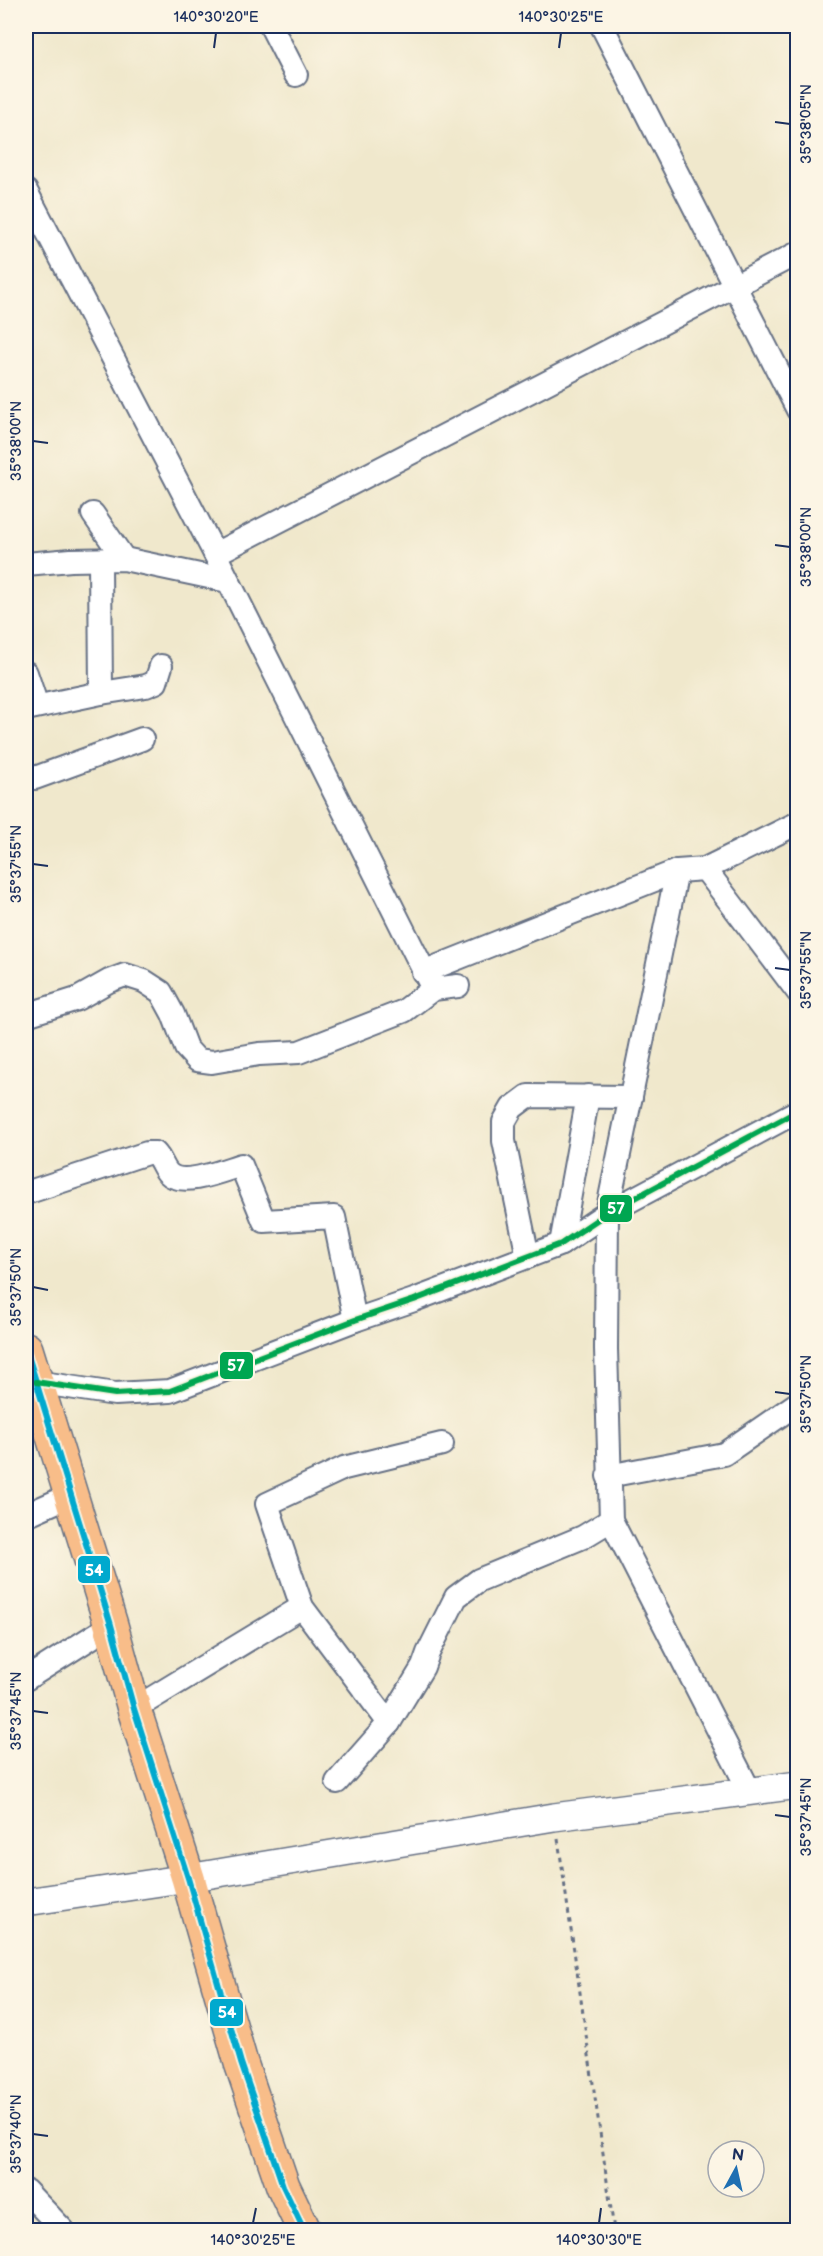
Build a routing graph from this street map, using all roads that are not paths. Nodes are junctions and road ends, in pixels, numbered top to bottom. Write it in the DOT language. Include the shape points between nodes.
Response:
graph roads {
  1 [pos="271,26"];
  2 [pos="602,26"];
  3 [pos="296,75"];
  4 [pos="26,191"];
  5 [pos="798,253"];
  6 [pos="733,285"];
  7 [pos="798,410"];
  8 [pos="93,514"];
  9 [pos="215,554"];
  10 [pos="100,560"];
  11 [pos="124,560"];
  12 [pos="26,564"];
  13 [pos="228,581"];
  14 [pos="161,666"];
  15 [pos="26,673"];
  16 [pos="101,693"];
  17 [pos="31,707"];
  18 [pos="142,739"];
  19 [pos="26,775"];
  20 [pos="798,823"];
  21 [pos="705,869"];
  22 [pos="677,871"];
  23 [pos="428,980"];
  24 [pos="458,986"];
  25 [pos="798,992"];
  26 [pos="26,1015"];
  27 [pos="588,1096"];
  28 [pos="631,1097"];
  29 [pos="798,1111"];
  30 [pos="26,1193"];
  31 [pos="607,1213"];
  32 [pos="561,1244"];
  33 [pos="528,1257"];
  34 [pos="355,1320"];
  35 [pos="29,1362"];
  36 [pos="798,1403"];
  37 [pos="442,1444"];
  38 [pos="609,1476"];
  39 [pos="71,1495"];
  40 [pos="26,1515"];
  41 [pos="611,1520"];
  42 [pos="302,1607"];
  43 [pos="111,1625"];
  44 [pos="26,1679"];
  45 [pos="134,1709"];
  46 [pos="389,1723"];
  47 [pos="337,1782"];
  48 [pos="798,1785"];
  49 [pos="750,1792"];
  50 [pos="188,1878"];
  51 [pos="26,1902"];
  52 [pos="26,2191"];
  53 [pos="63,2230"];
  54 [pos="304,2230"];
  1 -- 3 [label="street"];
  2 -- 6 [label="street"];
  4 -- 9 [label="street"];
  5 -- 6 [label="street"];
  6 -- 7 [label="street"];
  6 -- 9 [label="street"];
  8 -- 11 [label="street"];
  9 -- 13 [label="street"];
  10 -- 11 [label="street"];
  10 -- 12 [label="street"];
  10 -- 16 [label="street"];
  11 -- 13 [label="street"];
  13 -- 23 [label="street"];
  14 -- 16 [label="street" via="156,682"];
  15 -- 17 [label="street"];
  16 -- 17 [label="street"];
  18 -- 19 [label="street" via="35,778"];
  20 -- 21 [label="street"];
  21 -- 22 [label="street"];
  21 -- 25 [label="street"];
  22 -- 23 [label="street"];
  22 -- 28 [label="street"];
  23 -- 24 [label="street"];
  23 -- 26 [label="street" via="404,1011 299,1052 212,1062 197,1060 186,1048 161,992 125,975 77,999"];
  27 -- 28 [label="street"];
  27 -- 32 [label="street"];
  27 -- 33 [label="street" via="528,1096 512,1108 504,1122 504,1141"];
  28 -- 31 [label="street"];
  29 -- 31 [label="street"];
  30 -- 34 [label="street" via="147,1153 155,1153 168,1173 189,1180 241,1165 264,1221 334,1216"];
  31 -- 32 [label="street"];
  31 -- 38 [label="street"];
  32 -- 33 [label="street"];
  33 -- 34 [label="street"];
  34 -- 35 [label="street" via="170,1391 115,1394"];
  35 -- 39 [label="main road"];
  36 -- 38 [label="street" via="724,1454"];
  37 -- 42 [label="street" via="344,1468 267,1504"];
  38 -- 41 [label="street"];
  39 -- 40 [label="street"];
  39 -- 43 [label="main road"];
  41 -- 46 [label="street" via="574,1541 479,1580 456,1597 423,1667"];
  41 -- 49 [label="street"];
  42 -- 45 [label="street"];
  42 -- 46 [label="street"];
  43 -- 44 [label="street"];
  43 -- 45 [label="main road"];
  45 -- 50 [label="main road"];
  46 -- 47 [label="street"];
  48 -- 49 [label="street"];
  49 -- 50 [label="street" via="554,1816"];
  50 -- 51 [label="street"];
  50 -- 54 [label="main road" via="241,2063 283,2186"];
  52 -- 53 [label="street"];
}
